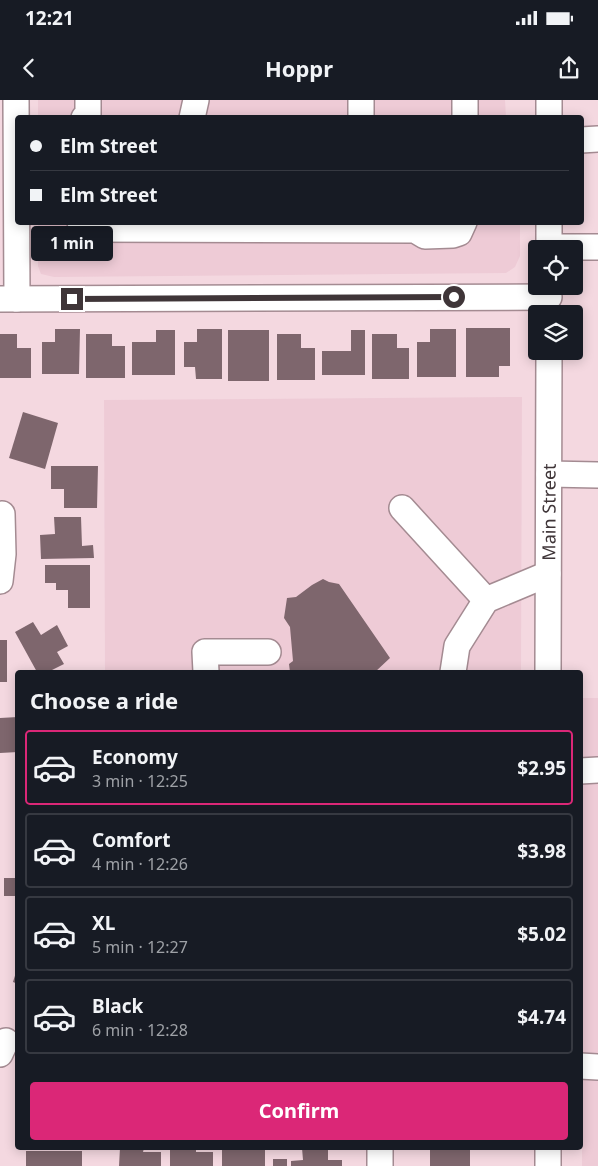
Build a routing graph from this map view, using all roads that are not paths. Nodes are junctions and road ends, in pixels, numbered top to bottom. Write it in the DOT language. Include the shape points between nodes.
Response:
graph roads {
  1 [pos="16,100"];
  2 [pos="88,100"];
  3 [pos="196,100"];
  4 [pos="361,100"];
  5 [pos="465,100"];
  6 [pos="549,100"];
  7 [pos="15,115"];
  8 [pos="88,115"];
  9 [pos="193,115"];
  10 [pos="362,115"];
  11 [pos="465,115"];
  12 [pos="549,115"];
  13 [pos="15,125"];
  14 [pos="598,139"];
  15 [pos="584,140"];
  16 [pos="83,225"];
  17 [pos="193,225"];
  18 [pos="463,225"];
  19 [pos="549,225"];
  20 [pos="363,226"];
  21 [pos="548,240"];
  22 [pos="583,247"];
  23 [pos="598,247"];
  24 [pos="8,299"];
  25 [pos="548,299"];
  26 [pos="548,360"];
  27 [pos="548,474"];
  28 [pos="598,475"];
  29 [pos="402,508"];
  30 [pos="2,514"];
  31 [pos="548,574"];
  32 [pos="0,581"];
  33 [pos="486,600"];
  34 [pos="268,652"];
  35 [pos="206,670"];
  36 [pos="453,670"];
  37 [pos="548,670"];
  38 [pos="583,770"];
  39 [pos="598,770"];
  40 [pos="583,1066"];
  41 [pos="598,1067"];
  42 [pos="380,1150"];
  43 [pos="548,1150"];
  44 [pos="380,1166"];
  45 [pos="548,1166"];
  1 -- 7 [label="street"];
  2 -- 8 [label="street"];
  3 -- 9 [label="street"];
  4 -- 10 [label="street"];
  5 -- 11 [label="street"];
  6 -- 12 [label="street"];
  13 -- 24 [label="street"];
  14 -- 15 [label="street"];
  16 -- 17 [label="street" via="87,229"];
  17 -- 20 [label="street"];
  18 -- 20 [label="street" via="459,233 453,235 425,236 415,230"];
  19 -- 21 [label="street"];
  22 -- 23 [label="street"];
  24 -- 25 [label="street"];
  26 -- 27 [label="street, Main Street"];
  27 -- 28 [label="street"];
  27 -- 31 [label="street, Main Street"];
  29 -- 33 [label="street"];
  30 -- 32 [label="street"];
  31 -- 33 [label="street"];
  31 -- 37 [label="street, Main Street"];
  33 -- 36 [label="street" via="457,646"];
  34 -- 35 [label="street" via="205,652"];
  38 -- 39 [label="street"];
  40 -- 41 [label="street"];
  42 -- 44 [label="street"];
  43 -- 45 [label="street"];
}
